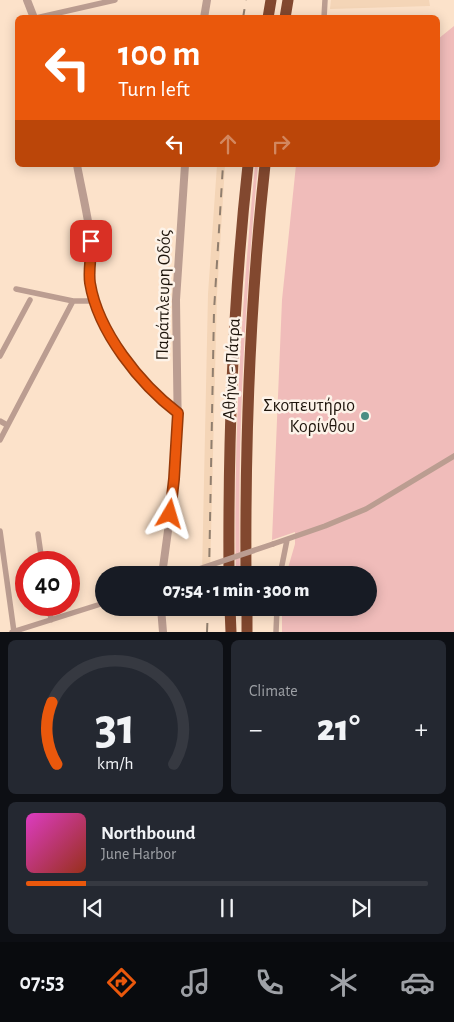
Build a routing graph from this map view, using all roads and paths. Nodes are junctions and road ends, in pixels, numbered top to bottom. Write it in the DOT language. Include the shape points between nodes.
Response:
graph roads {
  1 [pos="28,0"];
  2 [pos="115,0"];
  3 [pos="207,0"];
  4 [pos="271,0"];
  5 [pos="288,0"];
  6 [pos="325,0"];
  7 [pos="34,15"];
  8 [pos="48,15"];
  9 [pos="204,15"];
  10 [pos="268,15"];
  11 [pos="286,15"];
  12 [pos="324,15"];
  13 [pos="77,167"];
  14 [pos="185,167"];
  15 [pos="248,167"];
  16 [pos="265,167"];
  17 [pos="16,289"];
  18 [pos="30,300"];
  19 [pos="73,301"];
  20 [pos="95,301"];
  21 [pos="0,356"];
  22 [pos="178,413"];
  23 [pos="0,420"];
  24 [pos="7,425"];
  25 [pos="0,440"];
  26 [pos="454,456"];
  27 [pos="0,531"];
  28 [pos="38,534"];
  29 [pos="288,540"];
  30 [pos="40,551"];
  31 [pos="163,566"];
  32 [pos="207,566"];
  33 [pos="229,566"];
  34 [pos="246,566"];
  35 [pos="282,566"];
  36 [pos="95,606"];
  37 [pos="50,616"];
  38 [pos="162,616"];
  39 [pos="230,616"];
  40 [pos="247,616"];
  41 [pos="277,616"];
  42 [pos="51,620"];
  43 [pos="13,632"];
  44 [pos="163,632"];
  45 [pos="231,632"];
  46 [pos="247,632"];
  47 [pos="276,632"];
  1 -- 7 [label="street"];
  2 -- 8 [label="street"];
  3 -- 9 [label="street"];
  4 -- 10 [label="highway"];
  5 -- 11 [label="highway"];
  6 -- 12 [label="street"];
  13 -- 20 [label="street" via="91,241 89,278"];
  14 -- 22 [label="street, Παράπλευρη Οδός" via="176,300"];
  15 -- 33 [label="highway, Αθήνα - Πάτρα" via="233,354"];
  16 -- 34 [label="highway, Αθήνα - Πάτρα" via="248,379"];
  17 -- 19 [label="street"];
  18 -- 21 [label="street"];
  19 -- 20 [label="street"];
  19 -- 24 [label="street"];
  20 -- 22 [label="street" via="103,326 114,344 152,391"];
  22 -- 31 [label="street, Παράπλευρη Οδός"];
  23 -- 24 [label="street"];
  24 -- 25 [label="street"];
  26 -- 29 [label="street" via="366,509"];
  27 -- 43 [label="street"];
  28 -- 30 [label="street"];
  29 -- 32 [label="street, bridge"];
  29 -- 35 [label="street"];
  36 -- 42 [label="street"];
  37 -- 42 [label="street"];
  38 -- 44 [label="street"];
  39 -- 45 [label="highway"];
  40 -- 46 [label="highway"];
  41 -- 47 [label="street"];
  42 -- 43 [label="street"];
}
